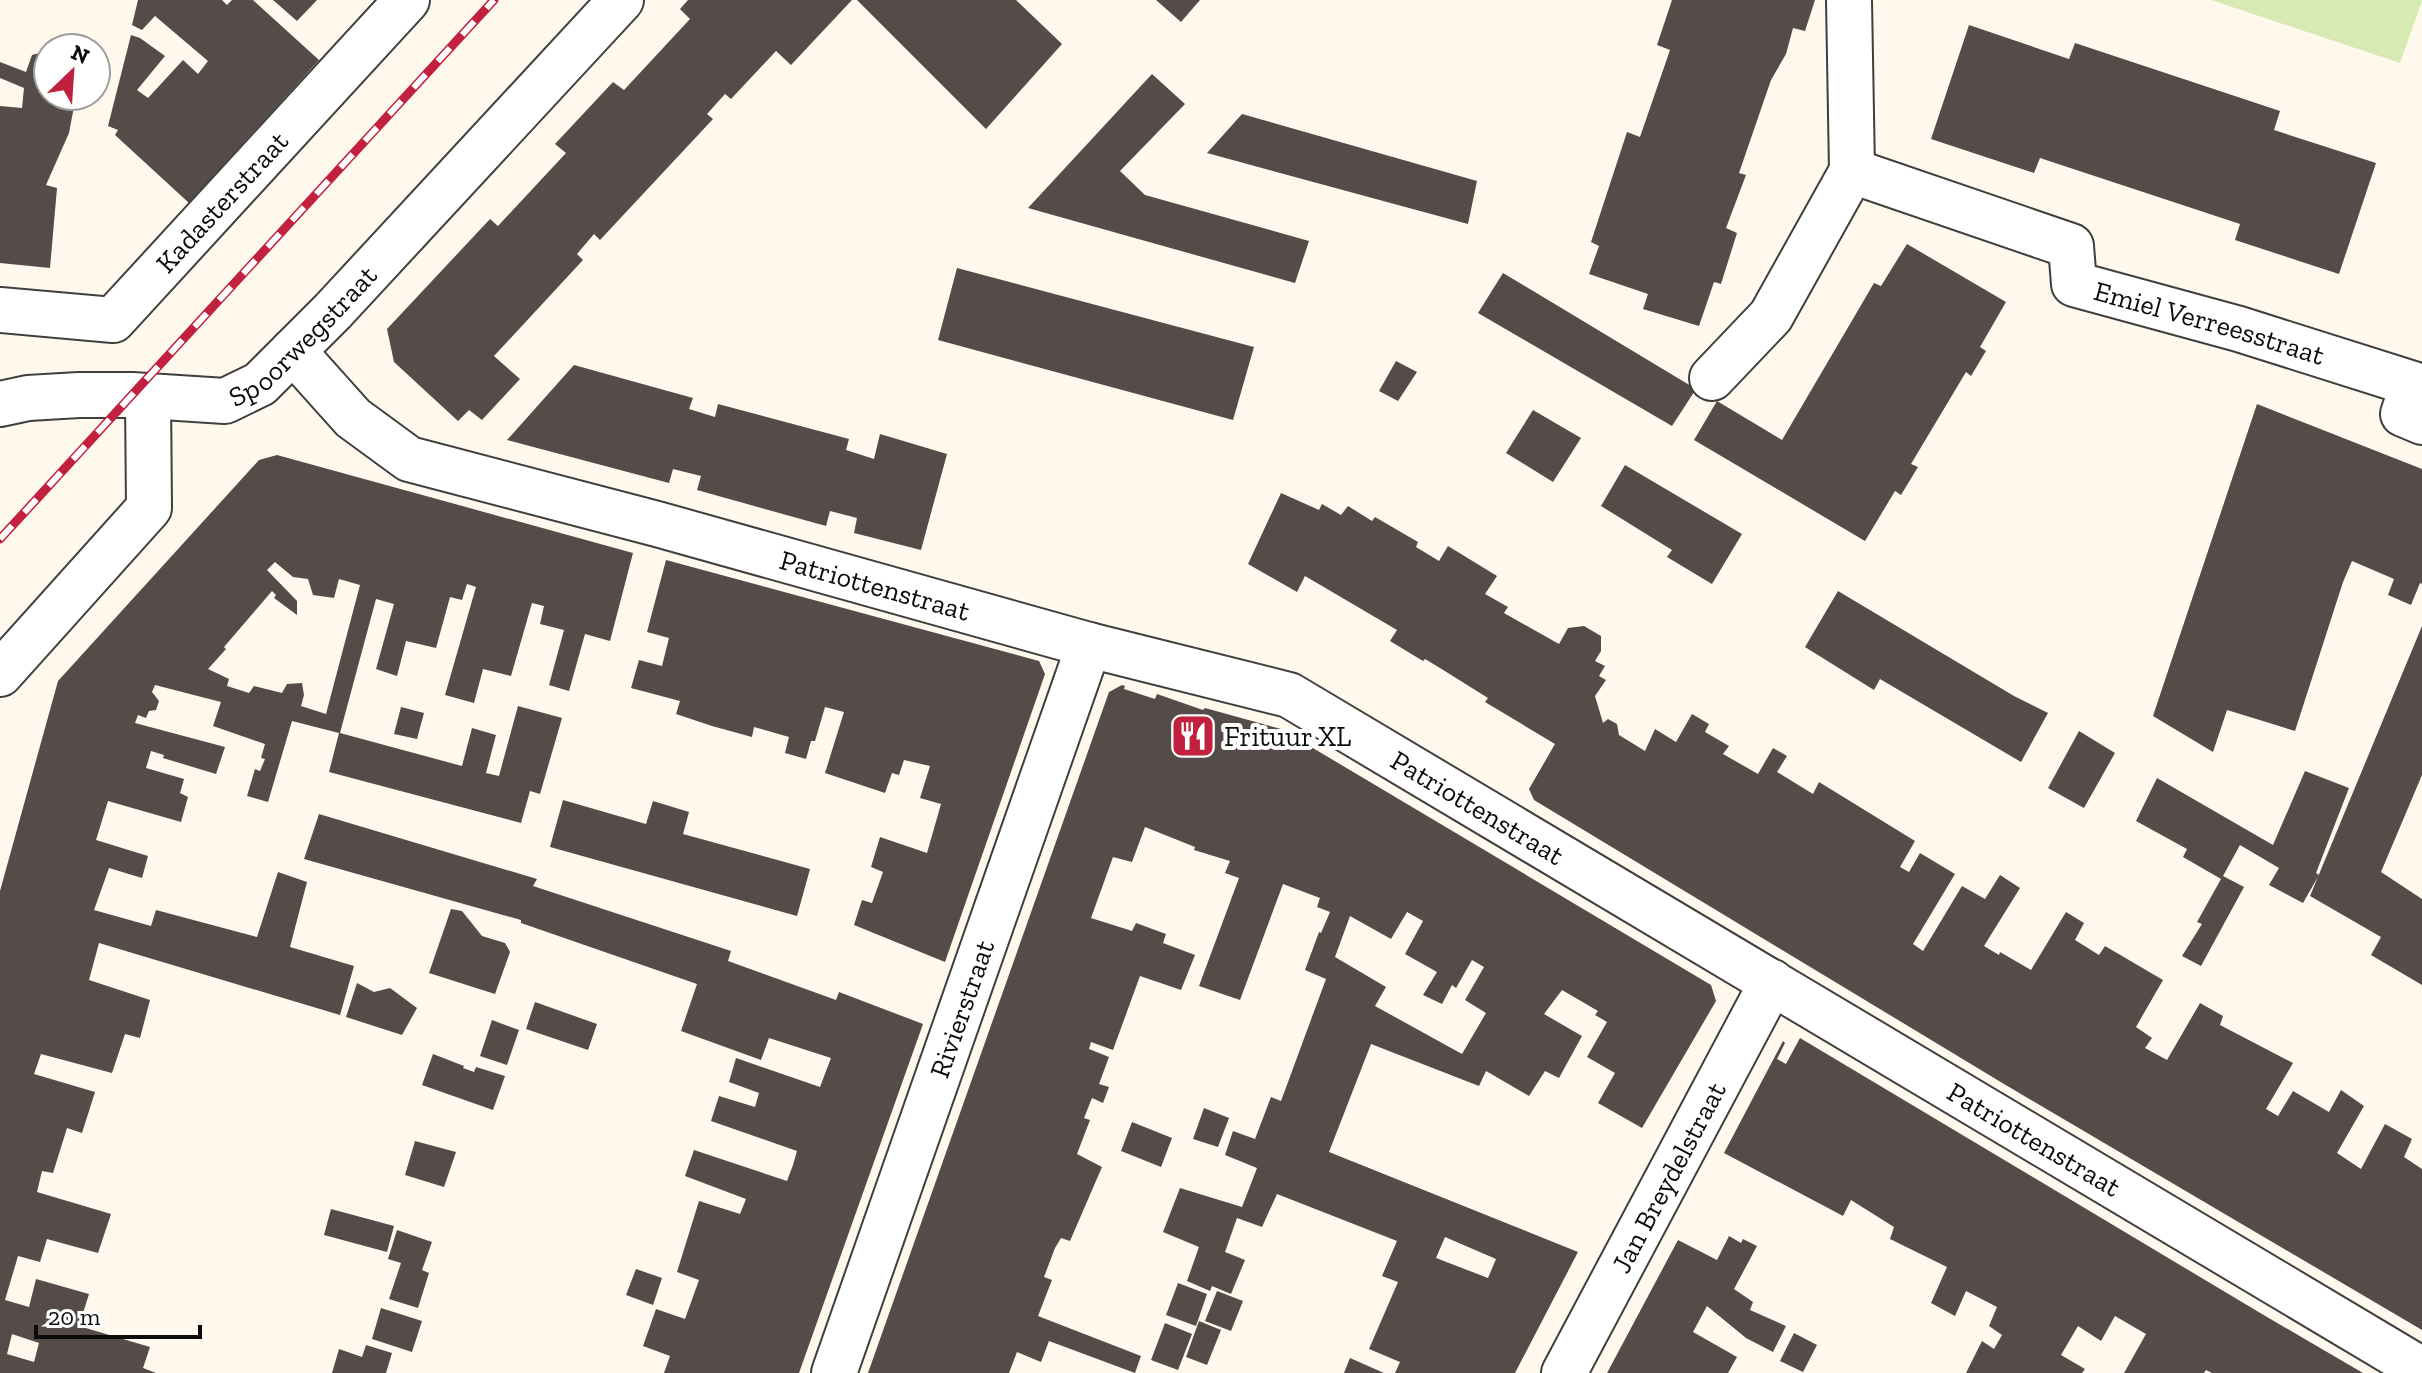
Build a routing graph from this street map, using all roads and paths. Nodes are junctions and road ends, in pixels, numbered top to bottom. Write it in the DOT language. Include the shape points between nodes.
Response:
graph roads {
  1 [pos="407,0"];
  2 [pos="621,0"];
  3 [pos="1849,0"];
  4 [pos="1852,171"];
  5 [pos="0,310"];
  6 [pos="293,351"];
  7 [pos="1712,378"];
  8 [pos="2419,387"];
  9 [pos="148,397"];
  10 [pos="0,404"];
  11 [pos="1089,645"];
  12 [pos="0,674"];
  13 [pos="1772,982"];
  14 [pos="2422,1370"];
  15 [pos="834,1373"];
  16 [pos="1564,1373"];
  1 -- 5 [label="street, Kadasterstraat" via="113,320"];
  2 -- 6 [label="street, Spoorwegstraat"];
  3 -- 4 [label="street"];
  4 -- 7 [label="street" via="1771,316"];
  4 -- 8 [label="street, Emiel Verreesstraat" via="2071,246 2074,284 2239,329"];
  6 -- 9 [label="street, Spoorwegstraat" via="260,384 225,401"];
  6 -- 11 [label="street, Patriottenstraat" via="353,418 409,459"];
  9 -- 10 [label="street, Spoorwegstraat" via="66,396"];
  9 -- 12 [label="street" via="149,508"];
  11 -- 13 [label="street, Patriottenstraat" via="1289,695"];
  11 -- 15 [label="street, Rivierstraat"];
  13 -- 14 [label="street, Patriottenstraat"];
  13 -- 16 [label="street, Jan Breydelstraat"];
}
